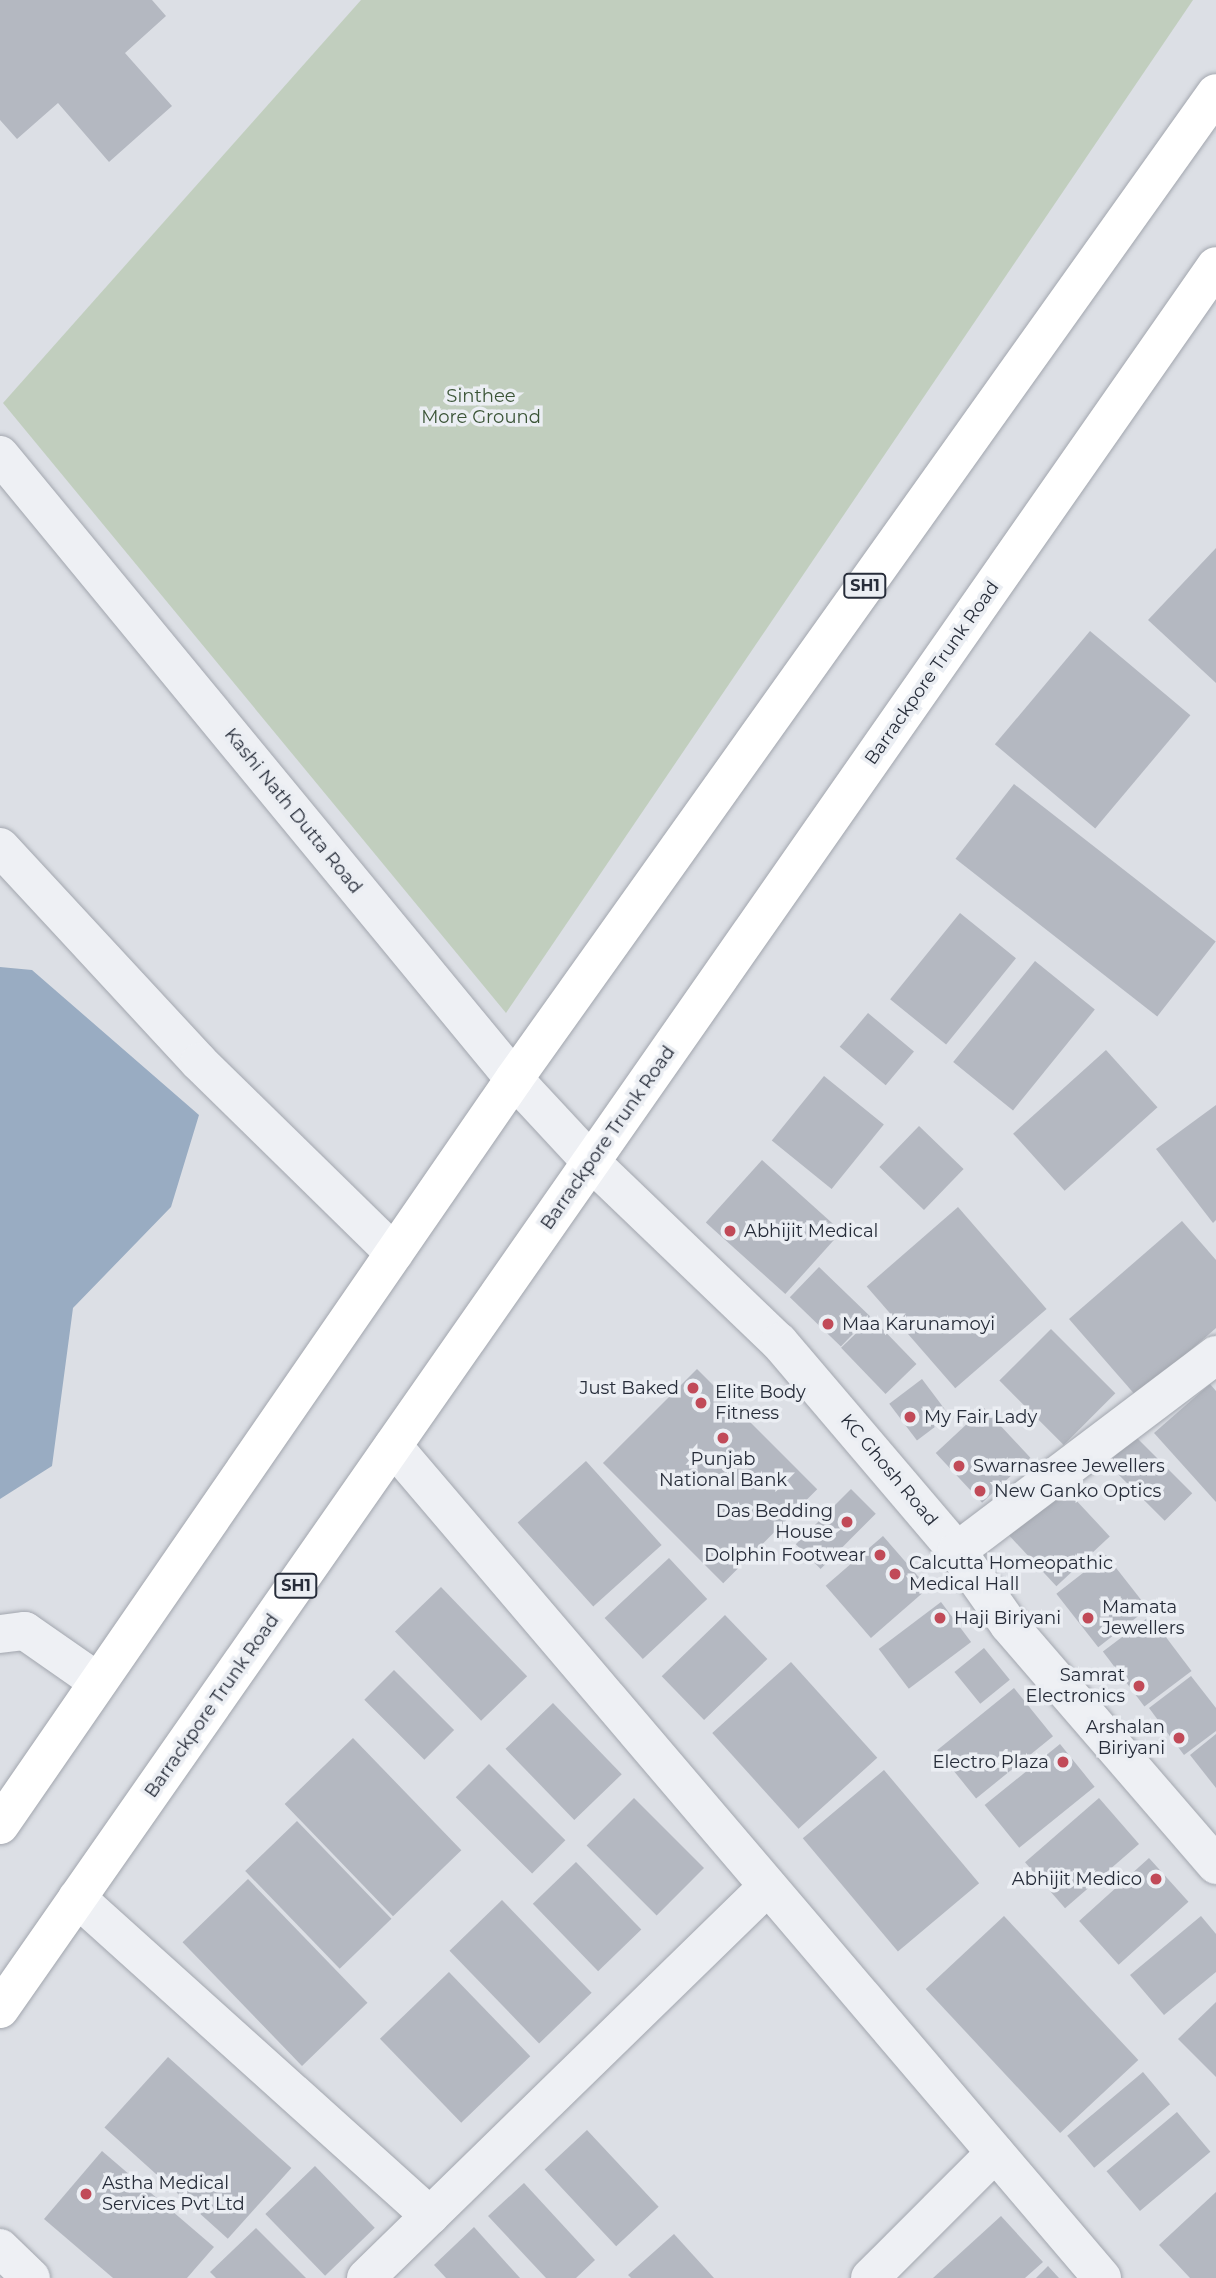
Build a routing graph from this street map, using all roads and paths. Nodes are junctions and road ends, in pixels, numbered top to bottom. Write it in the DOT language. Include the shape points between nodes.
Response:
graph roads {
  1 [pos="1216,93"];
  2 [pos="1216,266"];
  3 [pos="0,455"];
  4 [pos="0,847"];
  5 [pos="514,1079"];
  6 [pos="591,1162"];
  7 [pos="394,1253"];
  8 [pos="1216,1354"];
  9 [pos="393,1446"];
  10 [pos="957,1551"];
  11 [pos="0,1634"];
  12 [pos="98,1682"];
  13 [pos="0,1825"];
  14 [pos="1216,1865"];
  15 [pos="768,1886"];
  16 [pos="77,1898"];
  17 [pos="0,2009"];
  18 [pos="995,2153"];
  19 [pos="430,2216"];
  20 [pos="0,2248"];
  21 [pos="32,2278"];
  22 [pos="366,2278"];
  23 [pos="870,2278"];
  24 [pos="1102,2278"];
  1 -- 5 [label="main road, SH1"];
  2 -- 6 [label="main road, Barrackpore Trunk Road / SH1"];
  3 -- 5 [label="street, Kashi Nath Dutta Road"];
  4 -- 7 [label="street" via="199,1062"];
  5 -- 6 [label="street, Kashi Nath Dutta Road"];
  5 -- 7 [label="main road, SH1"];
  6 -- 9 [label="main road, Barrackpore Trunk Road / SH1"];
  6 -- 10 [label="street, KC Ghosh Road" via="779,1342"];
  7 -- 12 [label="main road, SH1"];
  8 -- 10 [label="street"];
  9 -- 15 [label="street"];
  9 -- 16 [label="main road, Barrackpore Trunk Road / SH1"];
  10 -- 14 [label="street, KC Ghosh Road" via="1009,1625"];
  11 -- 12 [label="street" via="25,1632"];
  12 -- 13 [label="main road, SH1"];
  15 -- 18 [label="street"];
  15 -- 19 [label="street"];
  16 -- 17 [label="main road, Barrackpore Trunk Road / SH1"];
  16 -- 19 [label="street"];
  18 -- 23 [label="street"];
  18 -- 24 [label="street"];
  19 -- 22 [label="street"];
  20 -- 21 [label="street"];
}
